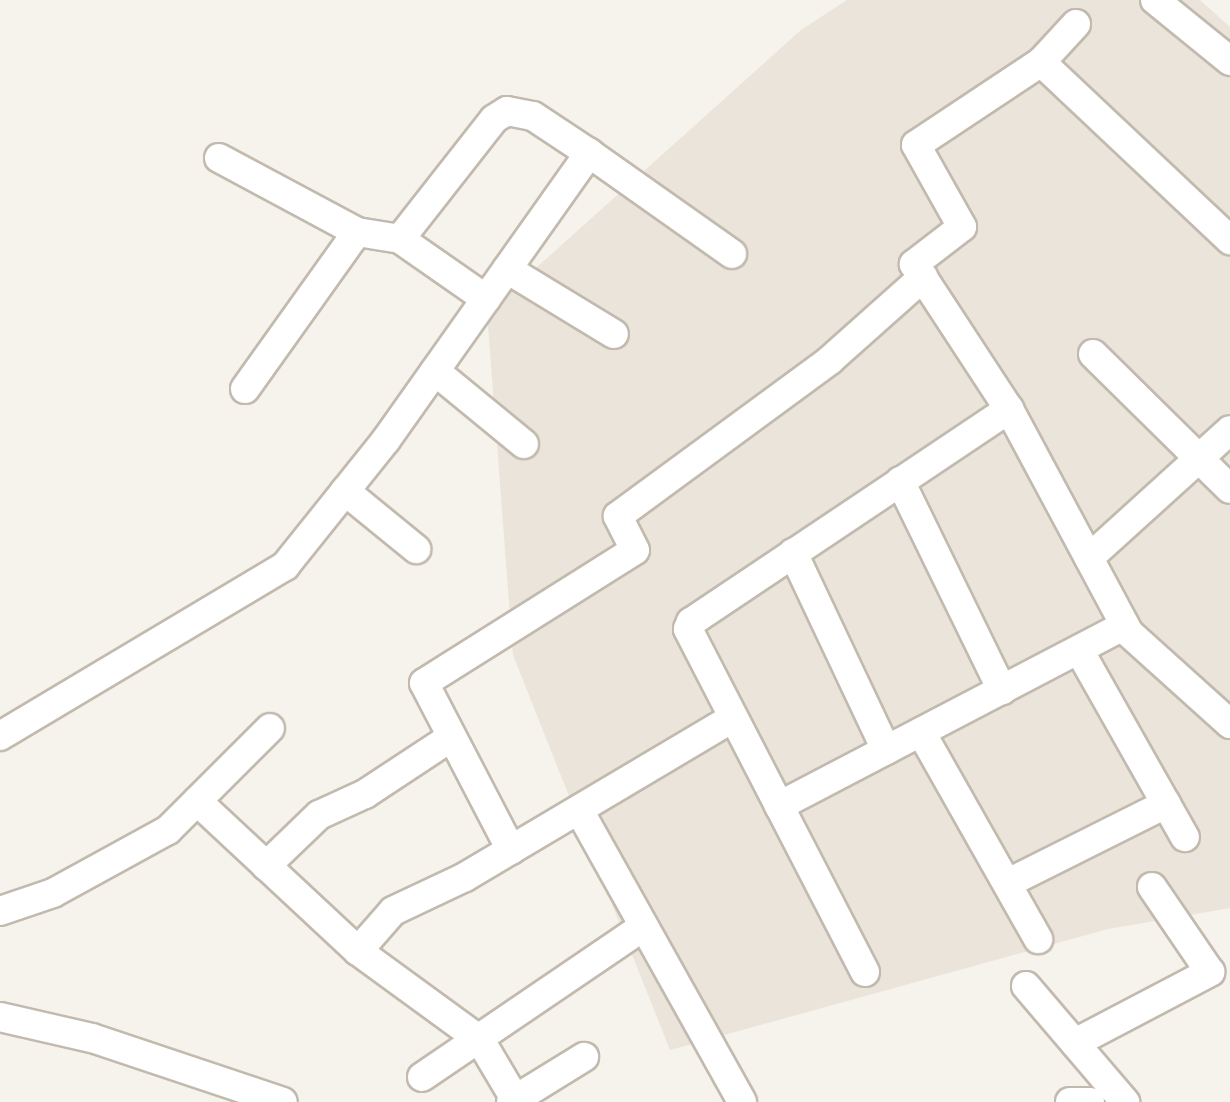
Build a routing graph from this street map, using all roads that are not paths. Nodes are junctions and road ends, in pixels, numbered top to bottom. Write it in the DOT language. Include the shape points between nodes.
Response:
graph roads {
  1 [pos="1155,0"];
  2 [pos="1076,24"];
  3 [pos="1230,61"];
  4 [pos="1041,62"];
  5 [pos="589,153"];
  6 [pos="219,158"];
  7 [pos="357,232"];
  8 [pos="400,239"];
  9 [pos="1230,240"];
  10 [pos="732,254"];
  11 [pos="507,269"];
  12 [pos="923,277"];
  13 [pos="486,299"];
  14 [pos="614,334"];
  15 [pos="1093,354"];
  16 [pos="435,371"];
  17 [pos="245,389"];
  18 [pos="1009,409"];
  19 [pos="1230,430"];
  20 [pos="524,444"];
  21 [pos="1200,460"];
  22 [pos="900,481"];
  23 [pos="1230,489"];
  24 [pos="345,491"];
  25 [pos="416,549"];
  26 [pos="793,553"];
  27 [pos="1089,558"];
  28 [pos="1125,625"];
  29 [pos="1079,650"];
  30 [pos="1002,690"];
  31 [pos="733,718"];
  32 [pos="1230,724"];
  33 [pos="270,728"];
  34 [pos="921,732"];
  35 [pos="0,736"];
  36 [pos="450,738"];
  37 [pos="886,750"];
  38 [pos="197,801"];
  39 [pos="1166,804"];
  40 [pos="779,806"];
  41 [pos="579,810"];
  42 [pos="1185,837"];
  43 [pos="511,850"];
  44 [pos="266,866"];
  45 [pos="1008,883"];
  46 [pos="1152,887"];
  47 [pos="0,911"];
  48 [pos="644,926"];
  49 [pos="1038,939"];
  50 [pos="358,951"];
  51 [pos="865,972"];
  52 [pos="1026,986"];
  53 [pos="0,1017"];
  54 [pos="480,1040"];
  55 [pos="1075,1043"];
  56 [pos="584,1057"];
  57 [pos="422,1077"];
  58 [pos="513,1101"];
  59 [pos="283,1102"];
  60 [pos="742,1102"];
  61 [pos="1070,1102"];
  62 [pos="1090,1102"];
  63 [pos="1125,1102"];
  1 -- 3 [label="street"];
  2 -- 4 [label="street"];
  4 -- 9 [label="street"];
  4 -- 12 [label="street" via="916,145 962,227 914,264"];
  5 -- 8 [label="street" via="533,116 507,111 494,119"];
  5 -- 10 [label="street"];
  5 -- 11 [label="street"];
  6 -- 7 [label="street"];
  7 -- 8 [label="street"];
  7 -- 17 [label="street"];
  8 -- 13 [label="street"];
  11 -- 13 [label="street"];
  11 -- 14 [label="street"];
  12 -- 18 [label="street"];
  12 -- 36 [label="street" via="830,360 618,516 635,550 424,683"];
  13 -- 16 [label="street"];
  15 -- 21 [label="street"];
  16 -- 20 [label="street"];
  16 -- 24 [label="street"];
  18 -- 22 [label="street"];
  18 -- 27 [label="street"];
  19 -- 21 [label="street"];
  21 -- 23 [label="street"];
  21 -- 27 [label="street"];
  22 -- 26 [label="street"];
  22 -- 30 [label="street"];
  24 -- 25 [label="street"];
  24 -- 35 [label="street" via="285,566"];
  26 -- 31 [label="street" via="688,629"];
  26 -- 37 [label="street"];
  27 -- 28 [label="street"];
  28 -- 29 [label="street"];
  28 -- 32 [label="street"];
  29 -- 30 [label="street"];
  29 -- 39 [label="street"];
  30 -- 34 [label="street"];
  31 -- 40 [label="street"];
  31 -- 41 [label="street"];
  33 -- 38 [label="street"];
  34 -- 37 [label="street"];
  34 -- 45 [label="street"];
  36 -- 43 [label="street"];
  36 -- 44 [label="street" via="365,794 319,815"];
  37 -- 40 [label="street"];
  38 -- 44 [label="street"];
  38 -- 47 [label="street" via="168,830 53,893"];
  39 -- 42 [label="street"];
  39 -- 45 [label="street"];
  40 -- 51 [label="street"];
  41 -- 43 [label="street"];
  41 -- 48 [label="street"];
  43 -- 50 [label="street" via="393,911"];
  44 -- 50 [label="street"];
  45 -- 49 [label="street"];
  46 -- 55 [label="street" via="1210,972"];
  48 -- 54 [label="street"];
  48 -- 60 [label="street"];
  50 -- 54 [label="street"];
  52 -- 55 [label="street"];
  53 -- 59 [label="street" via="92,1038"];
  54 -- 57 [label="street"];
  54 -- 58 [label="street"];
  55 -- 63 [label="street"];
  56 -- 58 [label="street"];
  61 -- 62 [label="street"];
}
